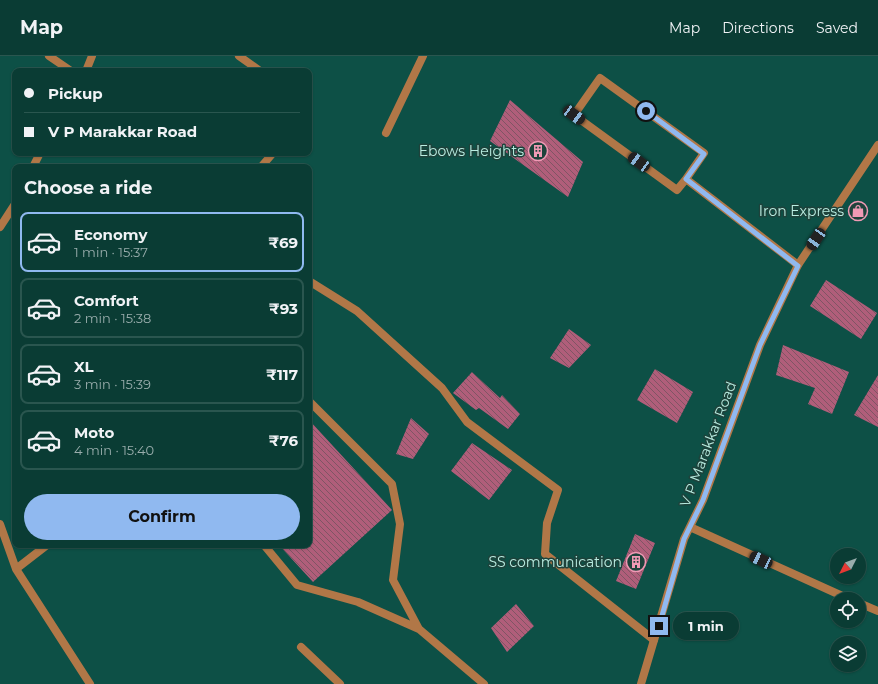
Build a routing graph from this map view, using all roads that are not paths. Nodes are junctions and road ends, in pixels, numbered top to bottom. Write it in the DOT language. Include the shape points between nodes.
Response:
graph roads {
  1 [pos="49,56"];
  2 [pos="92,56"];
  3 [pos="239,56"];
  4 [pos="423,56"];
  5 [pos="67,68"];
  6 [pos="87,68"];
  7 [pos="256,68"];
  8 [pos="386,133"];
  9 [pos="878,144"];
  10 [pos="270,156"];
  11 [pos="264,164"];
  12 [pos="686,179"];
  13 [pos="12,209"];
  14 [pos="0,227"];
  15 [pos="798,266"];
  16 [pos="312,283"];
  17 [pos="312,404"];
  18 [pos="0,524"];
  19 [pos="690,527"];
  20 [pos="43,548"];
  21 [pos="266,548"];
  22 [pos="16,569"];
  23 [pos="834,592"];
  24 [pos="866,606"];
  25 [pos="878,612"];
  26 [pos="419,629"];
  27 [pos="654,640"];
  28 [pos="301,647"];
  29 [pos="90,684"];
  30 [pos="340,684"];
  31 [pos="484,684"];
  32 [pos="641,684"];
  1 -- 5 [label="street"];
  2 -- 6 [label="street"];
  3 -- 7 [label="street"];
  4 -- 8 [label="street"];
  9 -- 15 [label="street, V P Marakkar Road"];
  10 -- 11 [label="street"];
  12 -- 12 [label="street" via="704,154 600,78 574,115 678,190"];
  12 -- 15 [label="street"];
  13 -- 14 [label="street"];
  15 -- 19 [label="street, V P Marakkar Road" via="760,345 703,500"];
  16 -- 27 [label="street" via="357,311 442,388 467,422 558,490 547,523 545,554"];
  17 -- 26 [label="street" via="392,484 400,524 393,580"];
  18 -- 22 [label="street"];
  19 -- 23 [label="street"];
  19 -- 27 [label="street, V P Marakkar Road" via="684,539"];
  20 -- 22 [label="street"];
  21 -- 26 [label="street" via="297,585 358,602"];
  22 -- 29 [label="street"];
  24 -- 25 [label="street"];
  26 -- 31 [label="street"];
  27 -- 32 [label="street, V P Marakkar Road"];
  28 -- 30 [label="street"];
}
